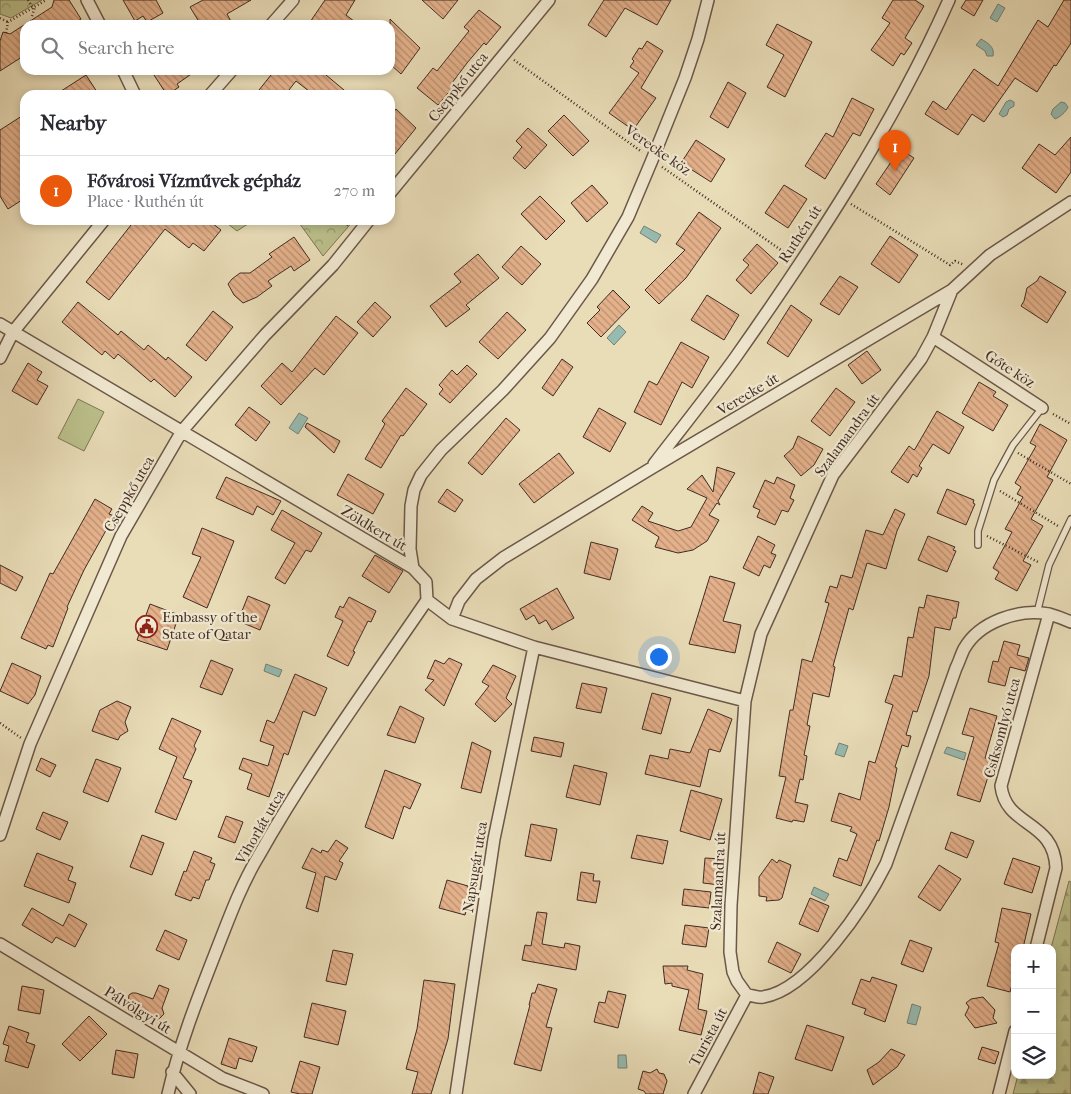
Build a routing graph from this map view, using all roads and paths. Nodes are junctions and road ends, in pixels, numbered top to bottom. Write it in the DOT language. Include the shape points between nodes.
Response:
graph roads {
  1 [pos="28,0"];
  2 [pos="46,0"];
  3 [pos="87,0"];
  4 [pos="293,0"];
  5 [pos="549,0"];
  6 [pos="708,0"];
  7 [pos="949,0"];
  8 [pos="34,7"];
  9 [pos="32,16"];
  10 [pos="0,18"];
  11 [pos="97,20"];
  12 [pos="275,20"];
  13 [pos="8,22"];
  14 [pos="6,33"];
  15 [pos="505,54"];
  16 [pos="125,75"];
  17 [pos="228,75"];
  18 [pos="133,90"];
  19 [pos="214,90"];
  20 [pos="652,160"];
  21 [pos="395,187"];
  22 [pos="841,198"];
  23 [pos="1071,202"];
  24 [pos="100,225"];
  25 [pos="365,225"];
  26 [pos="799,263"];
  27 [pos="950,265"];
  28 [pos="952,290"];
  29 [pos="0,324"];
  30 [pos="14,332"];
  31 [pos="933,337"];
  32 [pos="0,358"];
  33 [pos="1042,408"];
  34 [pos="1071,424"];
  35 [pos="182,431"];
  36 [pos="1011,449"];
  37 [pos="650,469"];
  38 [pos="1071,484"];
  39 [pos="992,486"];
  40 [pos="1071,519"];
  41 [pos="978,531"];
  42 [pos="1065,531"];
  43 [pos="978,545"];
  44 [pos="413,568"];
  45 [pos="1048,568"];
  46 [pos="427,600"];
  47 [pos="1036,613"];
  48 [pos="1049,614"];
  49 [pos="452,619"];
  50 [pos="1071,622"];
  51 [pos="534,647"];
  52 [pos="745,701"];
  53 [pos="0,723"];
  54 [pos="30,744"];
  55 [pos="0,835"];
  56 [pos="0,944"];
  57 [pos="1037,944"];
  58 [pos="747,995"];
  59 [pos="1014,1034"];
  60 [pos="178,1052"];
  61 [pos="172,1072"];
  62 [pos="168,1094"];
  63 [pos="190,1094"];
  64 [pos="263,1094"];
  65 [pos="456,1094"];
  66 [pos="694,1094"];
  67 [pos="999,1094"];
  1 -- 8 [label="path"];
  2 -- 8 [label="path"];
  3 -- 11 [label="street"];
  4 -- 12 [label="street"];
  5 -- 15 [label="street, Cseppkő utca"];
  6 -- 20 [label="street" via="685,78"];
  7 -- 22 [label="street, Ruthén út" via="897,106"];
  8 -- 9 [label="path"];
  8 -- 13 [label="path"];
  10 -- 13 [label="path"];
  13 -- 14 [label="path"];
  15 -- 20 [label="path, Verecke köz"];
  15 -- 21 [label="street, Cseppkő utca"];
  16 -- 18 [label="street"];
  17 -- 19 [label="street"];
  20 -- 26 [label="path, Verecke köz"];
  20 -- 44 [label="street" via="628,217 592,279 550,338 503,390 441,450 421,475 411,506"];
  22 -- 26 [label="street, Ruthén út"];
  22 -- 27 [label="path"];
  23 -- 28 [label="street, Verecke út" via="990,255"];
  24 -- 30 [label="street"];
  25 -- 35 [label="street, Cseppkő utca"];
  26 -- 37 [label="street, Ruthén út" via="734,359"];
  28 -- 31 [label="street, Szalamandra út"];
  28 -- 37 [label="street, Verecke út"];
  29 -- 30 [label="street, Zöldkert út"];
  30 -- 32 [label="street"];
  30 -- 35 [label="street, Zöldkert út"];
  31 -- 33 [label="street, Gőte köz"];
  31 -- 52 [label="street, Szalamandra út" via="921,359 833,475 761,634"];
  33 -- 34 [label="path, Gőte köz"];
  33 -- 36 [label="lane"];
  35 -- 44 [label="street, Zöldkert út"];
  35 -- 54 [label="street, Cseppkő utca" via="122,536"];
  36 -- 38 [label="path"];
  36 -- 39 [label="lane"];
  37 -- 49 [label="street, Verecke út" via="503,558 476,579 459,601"];
  39 -- 41 [label="lane"];
  39 -- 42 [label="path"];
  40 -- 42 [label="lane"];
  41 -- 43 [label="lane"];
  41 -- 45 [label="path"];
  42 -- 45 [label="lane"];
  44 -- 46 [label="street, Zöldkert út" via="426,582"];
  45 -- 47 [label="lane"];
  46 -- 49 [label="street"];
  46 -- 60 [label="street, Vihorlát utca" via="322,751 257,858 231,913"];
  47 -- 48 [label="street"];
  47 -- 58 [label="street" via="1005,617 988,625 964,649 886,864 871,894 847,929 794,982 762,997"];
  48 -- 50 [label="street"];
  48 -- 57 [label="street, Csíksomlyó utca" via="1001,786 1007,807 1046,838 1056,857"];
  49 -- 51 [label="street"];
  51 -- 52 [label="street"];
  51 -- 65 [label="street, Napsugár utca" via="494,839"];
  52 -- 58 [label="street, Szalamandra út" via="730,952 735,976"];
  53 -- 54 [label="path"];
  54 -- 55 [label="street, Cseppkő utca"];
  56 -- 60 [label="street, Pálvölgyi út"];
  58 -- 66 [label="street, Turista út"];
  59 -- 67 [label="street"];
  60 -- 61 [label="street, Vihorlát utca"];
  60 -- 64 [label="street, Pálvölgyi út" via="222,1078"];
  61 -- 62 [label="street, Vihorlát utca"];
  61 -- 63 [label="street"];
}
